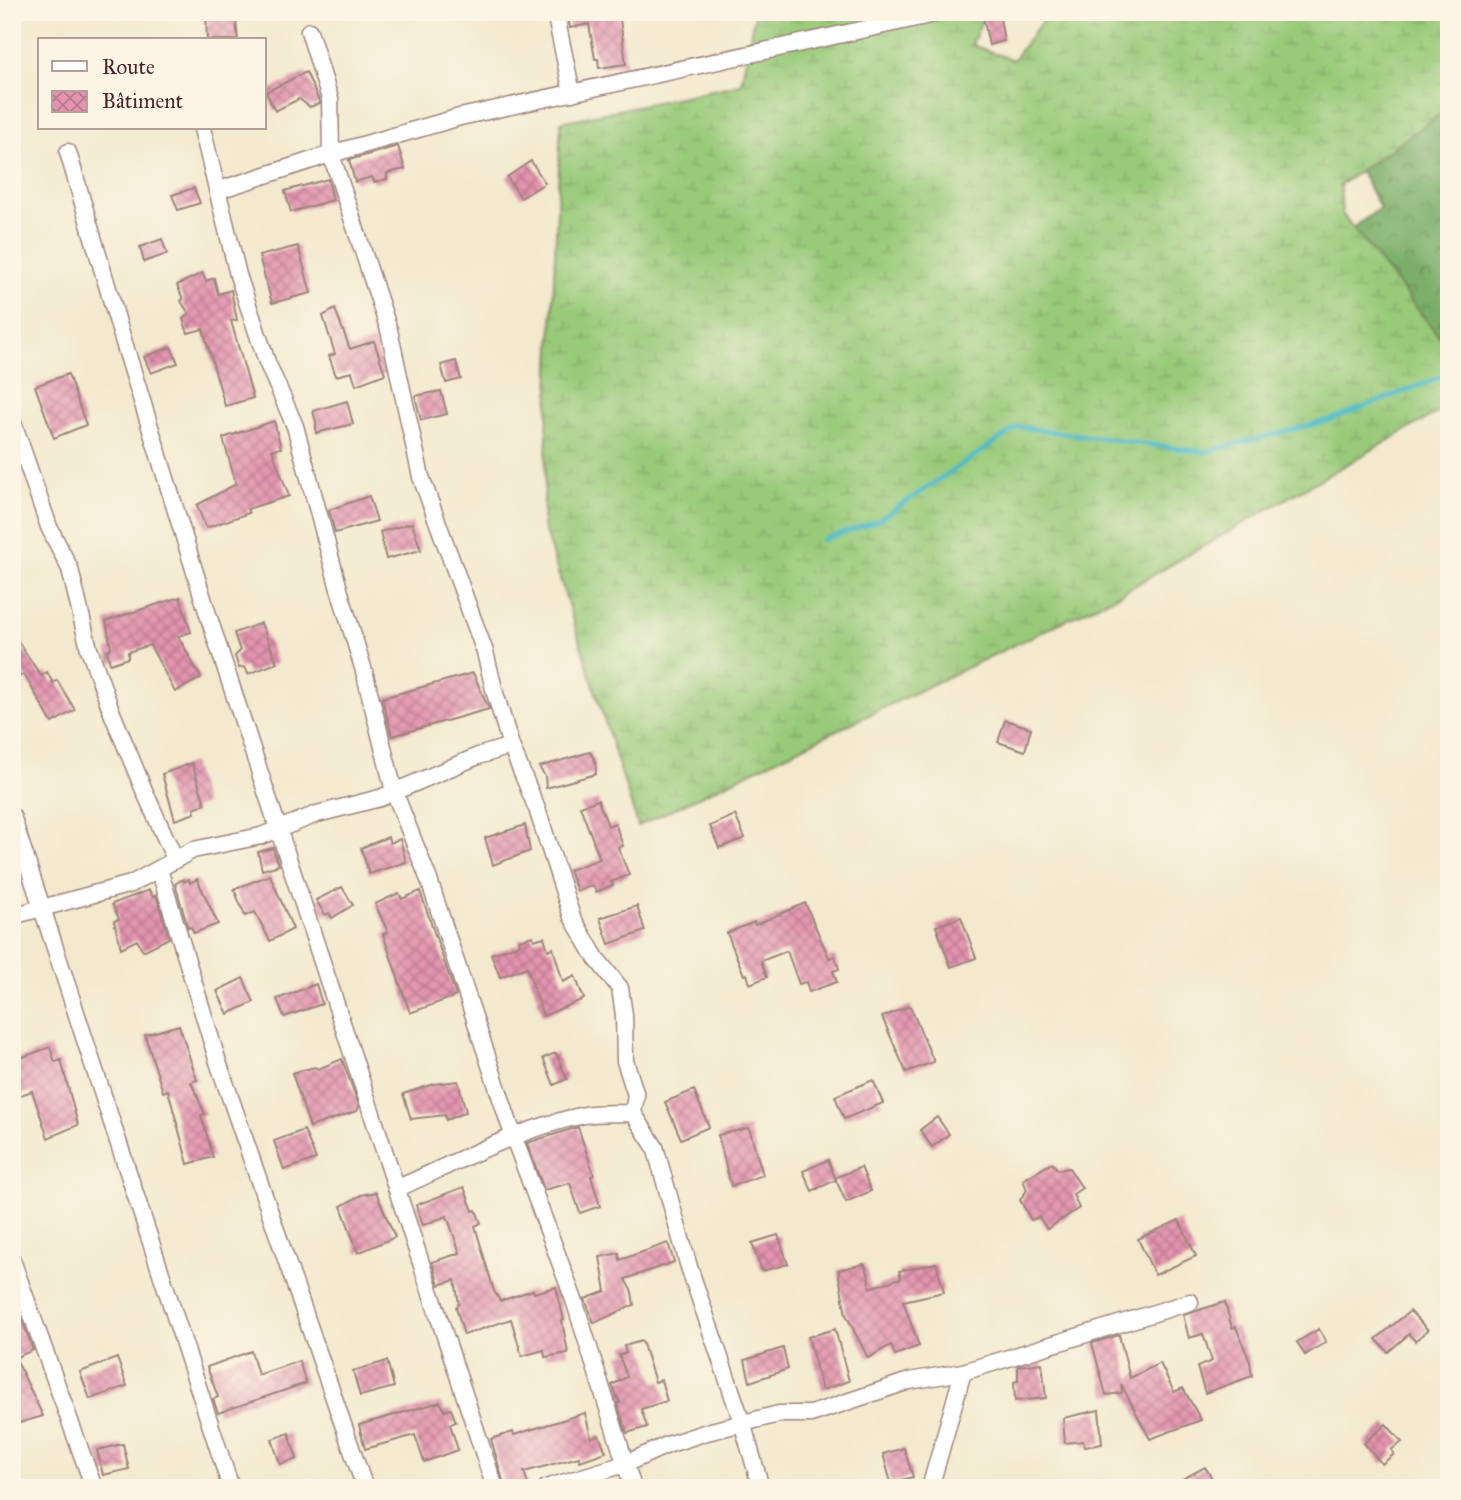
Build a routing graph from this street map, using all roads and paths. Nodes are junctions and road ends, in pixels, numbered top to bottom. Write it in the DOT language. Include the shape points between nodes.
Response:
graph roads {
  1 [pos="555,12"];
  2 [pos="944,12"];
  3 [pos="309,31"];
  4 [pos="572,93"];
  5 [pos="203,130"];
  6 [pos="68,152"];
  7 [pos="331,153"];
  8 [pos="219,190"];
  9 [pos="12,419"];
  10 [pos="511,746"];
  11 [pos="394,792"];
  12 [pos="12,817"];
  13 [pos="280,830"];
  14 [pos="176,859"];
  15 [pos="159,869"];
  16 [pos="41,907"];
  17 [pos="12,916"];
  18 [pos="633,1112"];
  19 [pos="514,1138"];
  20 [pos="398,1188"];
  21 [pos="12,1260"];
  22 [pos="1190,1303"];
  23 [pos="963,1371"];
  24 [pos="742,1422"];
  25 [pos="625,1464"];
  26 [pos="94,1488"];
  27 [pos="232,1488"];
  28 [pos="365,1488"];
  29 [pos="495,1488"];
  30 [pos="546,1488"];
  31 [pos="633,1488"];
  32 [pos="761,1488"];
  33 [pos="930,1488"];
  1 -- 4 [label="street"];
  2 -- 4 [label="street"];
  3 -- 7 [label="street" via="330,99"];
  4 -- 7 [label="street" via="460,117"];
  5 -- 8 [label="street"];
  6 -- 13 [label="street" via="210,621"];
  7 -- 8 [label="street"];
  7 -- 10 [label="street" via="389,330 421,477 485,652"];
  8 -- 11 [label="street" via="241,286 308,469"];
  9 -- 14 [label="street" via="49,527 70,569 89,649 108,700"];
  10 -- 11 [label="street"];
  10 -- 18 [label="street" via="572,917 620,988 625,1061 636,1094"];
  11 -- 13 [label="street"];
  11 -- 19 [label="street" via="429,880"];
  12 -- 16 [label="street"];
  13 -- 14 [label="street" via="207,845"];
  13 -- 20 [label="street"];
  14 -- 15 [label="street"];
  15 -- 16 [label="street" via="131,884"];
  15 -- 28 [label="street" via="218,1062"];
  16 -- 17 [label="street"];
  16 -- 27 [label="street"];
  18 -- 19 [label="street" via="586,1115"];
  18 -- 24 [label="street" via="655,1147"];
  19 -- 20 [label="street"];
  19 -- 25 [label="street" via="574,1300"];
  20 -- 29 [label="street"];
  21 -- 26 [label="street"];
  22 -- 23 [label="street"];
  23 -- 24 [label="street" via="909,1381 811,1414 779,1414"];
  23 -- 33 [label="street"];
  24 -- 25 [label="street" via="667,1445"];
  24 -- 32 [label="street"];
  25 -- 30 [label="street"];
  25 -- 31 [label="street"];
}
